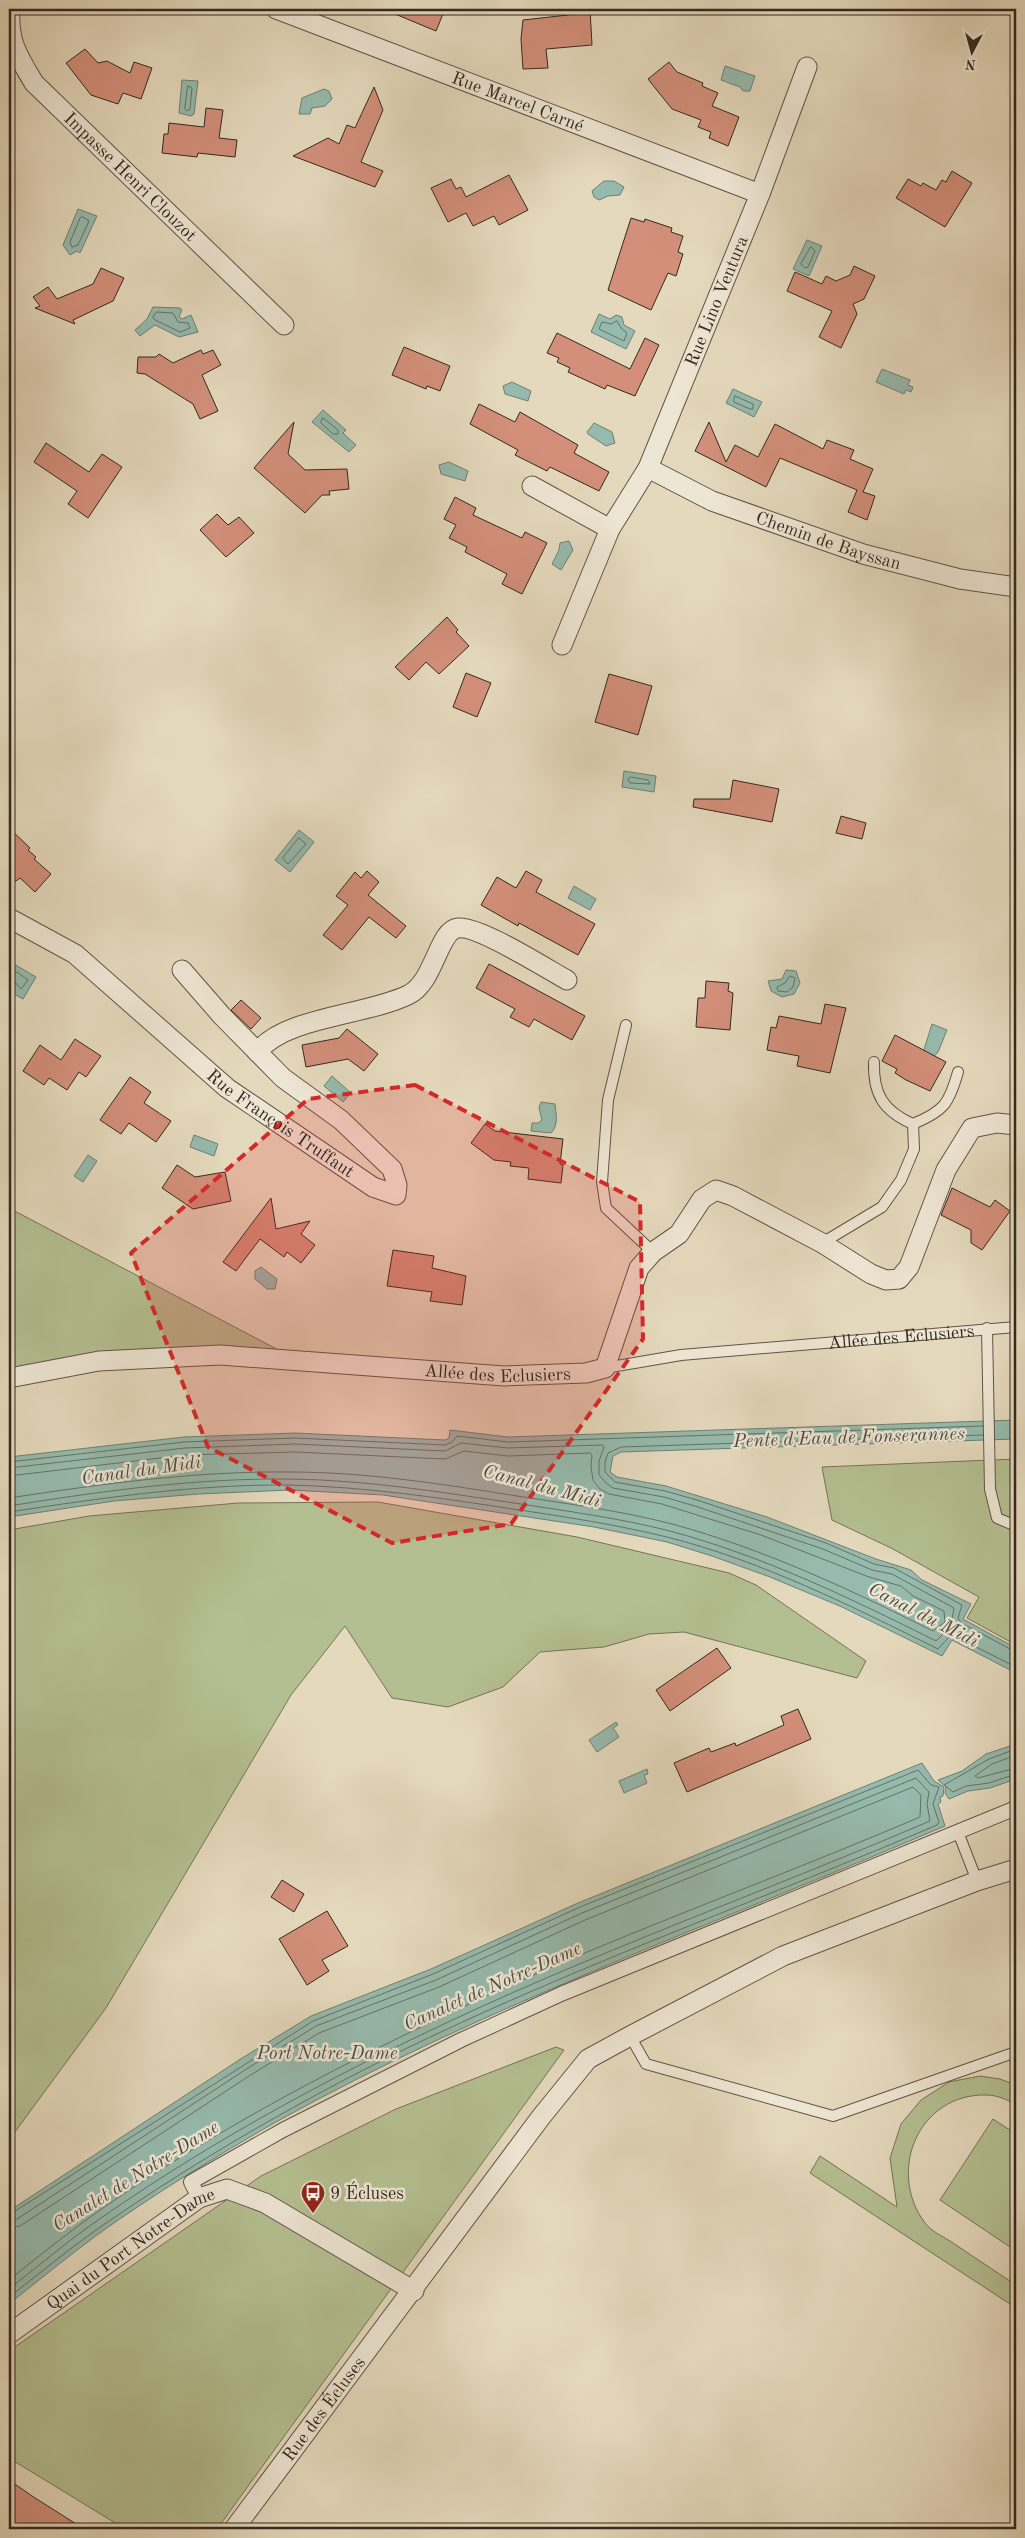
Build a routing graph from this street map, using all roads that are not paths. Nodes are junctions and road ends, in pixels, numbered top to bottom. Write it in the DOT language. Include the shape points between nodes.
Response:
graph roads {
  1 [pos="10,9"];
  2 [pos="276,9"];
  3 [pos="807,67"];
  4 [pos="760,194"];
  5 [pos="284,326"];
  6 [pos="648,468"];
  7 [pos="532,486"];
  8 [pos="610,529"];
  9 [pos="1016,587"];
  10 [pos="562,644"];
  11 [pos="9,918"];
  12 [pos="182,970"];
  13 [pos="567,980"];
  14 [pos="626,1025"];
  15 [pos="257,1052"];
  16 [pos="874,1062"];
  17 [pos="958,1072"];
  18 [pos="913,1124"];
  19 [pos="1016,1126"];
  20 [pos="822,1243"];
  21 [pos="653,1252"];
  22 [pos="1016,1327"];
  23 [pos="987,1328"];
  24 [pos="605,1368"];
  25 [pos="9,1378"];
  26 [pos="1016,1526"];
  27 [pos="1016,1808"];
  28 [pos="958,1832"];
  29 [pos="1016,1869"];
  30 [pos="977,1881"];
  31 [pos="630,2036"];
  32 [pos="1016,2052"];
  33 [pos="199,2198"];
  34 [pos="414,2291"];
  35 [pos="9,2334"];
  36 [pos="234,2529"];
  1 -- 5 [label="street, Impasse Henri Clouzot" via="14,49 34,83"];
  2 -- 4 [label="street, Rue Marcel Carné"];
  3 -- 4 [label="street, Rue Lino Ventura"];
  4 -- 6 [label="street, Rue Lino Ventura"];
  6 -- 8 [label="street, Rue Lino Ventura"];
  6 -- 9 [label="street, Chemin de Bayssan" via="712,501 863,554 960,579"];
  7 -- 8 [label="street"];
  8 -- 10 [label="street, Rue Lino Ventura"];
  11 -- 15 [label="street, Rue François Truffaut" via="75,954 227,1088 373,1187 396,1195 397,1185 392,1170 341,1120 282,1078"];
  12 -- 15 [label="street, Rue François Truffaut"];
  13 -- 15 [label="street" via="476,930 458,928 447,933 425,980 410,994 377,1007 291,1028 266,1041"];
  14 -- 21 [label="lane" via="608,1100 602,1182 606,1208"];
  16 -- 18 [label="lane" via="874,1082 883,1101 896,1117"];
  17 -- 18 [label="lane" via="951,1098 932,1116"];
  18 -- 20 [label="lane" via="914,1149 901,1180 882,1206"];
  19 -- 20 [label="street" via="997,1123 972,1128 946,1170 909,1267 899,1278 886,1280 871,1274"];
  20 -- 21 [label="street" via="716,1190 702,1199 679,1234"];
  21 -- 24 [label="street" via="639,1268"];
  22 -- 23 [label="lane, Allée des Eclusiers"];
  23 -- 24 [label="lane, Allée des Eclusiers" via="682,1355"];
  23 -- 26 [label="lane, Allée des Eclusiers" via="990,1489 997,1518"];
  24 -- 25 [label="street, Allée des Eclusiers" via="586,1373 504,1376 220,1355 99,1361"];
  27 -- 28 [label="street"];
  28 -- 30 [label="lane"];
  28 -- 33 [label="street" via="596,1978 462,2040 283,2130 191,2182"];
  29 -- 30 [label="street, Rue des Écluses"];
  30 -- 31 [label="street, Rue des Écluses" via="783,1956"];
  31 -- 32 [label="lane" via="646,2064 832,2116"];
  31 -- 34 [label="street, Rue des Écluses" via="588,2059 578,2070"];
  33 -- 34 [label="street, Quai du Port Notre-Dame" via="227,2189 265,2203"];
  33 -- 35 [label="street, Quai du Port Notre-Dame"];
  34 -- 36 [label="street, Rue des Écluses"];
}
